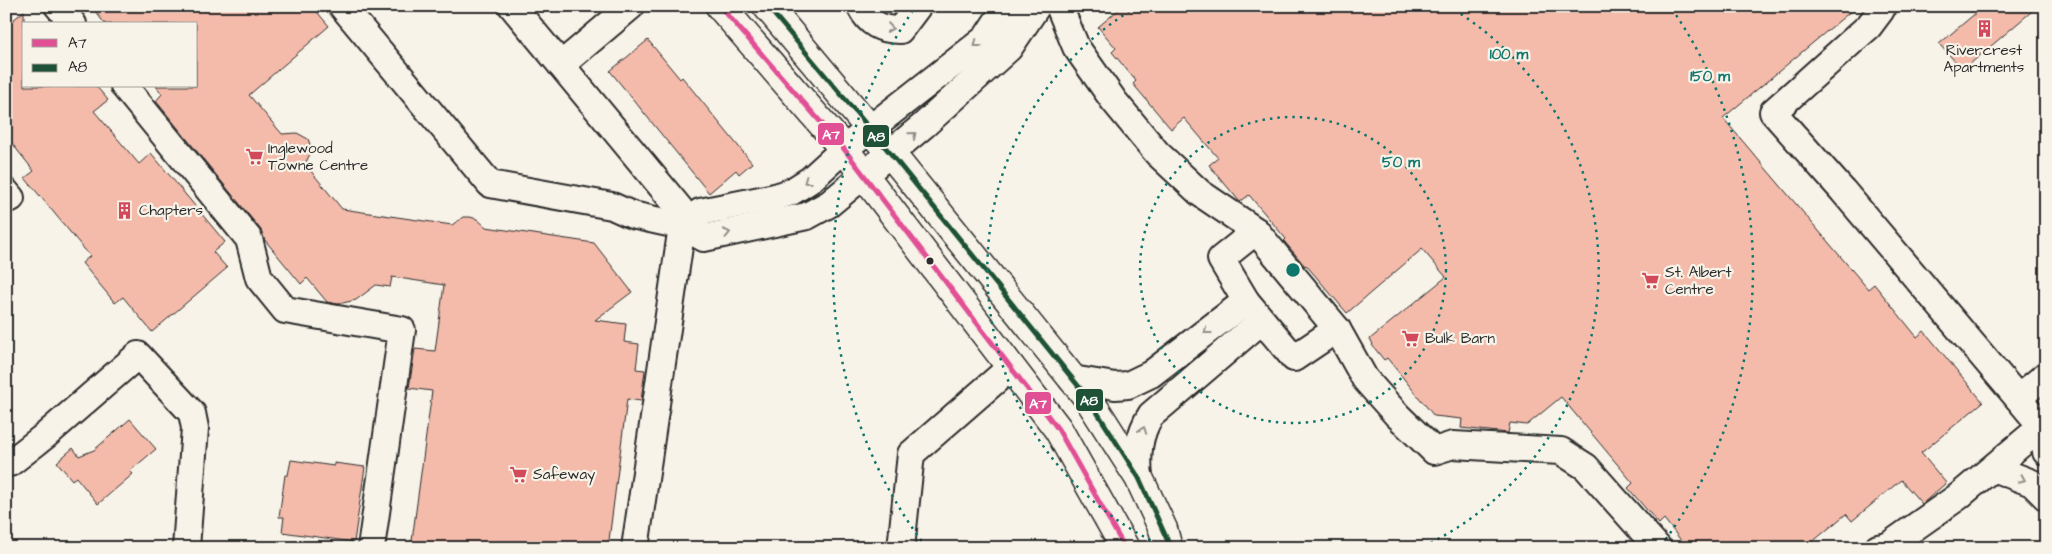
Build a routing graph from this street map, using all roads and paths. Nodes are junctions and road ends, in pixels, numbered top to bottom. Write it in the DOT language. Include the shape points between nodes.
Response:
graph roads {
  1 [pos="58,6"];
  2 [pos="512,6"];
  3 [pos="720,6"];
  4 [pos="767,6"];
  5 [pos="860,6"];
  6 [pos="918,6"];
  7 [pos="1007,6"];
  8 [pos="1038,6"];
  9 [pos="1059,6"];
  10 [pos="1881,6"];
  11 [pos="349,8"];
  12 [pos="619,10"];
  13 [pos="71,22"];
  14 [pos="561,65"];
  15 [pos="126,88"];
  16 [pos="870,129"];
  17 [pos="844,149"];
  18 [pos="890,154"];
  19 [pos="864,175"];
  20 [pos="682,226"];
  21 [pos="1256,231"];
  22 [pos="1246,301"];
  23 [pos="1262,321"];
  24 [pos="1337,329"];
  25 [pos="1011,367"];
  26 [pos="2046,375"];
  27 [pos="1072,379"];
  28 [pos="2018,398"];
  29 [pos="2044,434"];
  30 [pos="6,462"];
  31 [pos="1993,468"];
  32 [pos="1139,478"];
  33 [pos="2046,497"];
  34 [pos="1167,542"];
  35 [pos="186,548"];
  36 [pos="371,548"];
  37 [pos="635,548"];
  38 [pos="901,548"];
  39 [pos="1125,548"];
  40 [pos="1658,548"];
  41 [pos="1878,548"];
  1 -- 13 [label="lane"];
  2 -- 14 [label="lane"];
  3 -- 17 [label="main road"];
  4 -- 16 [label="main road"];
  5 -- 6 [label="lane, one-way" via="866,18 886,30 900,30"];
  7 -- 16 [label="lane, one-way" via="986,38"];
  18 -- 8 [label="lane, one-way" via="1009,48"];
  9 -- 21 [label="lane" via="1076,48 1157,153 1200,193"];
  10 -- 28 [label="lane" via="1869,26 1773,112"];
  11 -- 20 [label="lane" via="490,184 612,206"];
  12 -- 14 [label="lane"];
  14 -- 20 [label="lane" via="680,209"];
  15 -- 36 [label="lane" via="249,239 259,278 284,310 402,330"];
  16 -- 17 [label="lane"];
  16 -- 18 [label="main road"];
  17 -- 19 [label="main road"];
  17 -- 20 [label="lane, one-way" via="810,180 791,192 700,212"];
  18 -- 19 [label="lane"];
  18 -- 27 [label="main road"];
  20 -- 19 [label="lane, one-way" via="704,238 807,216 829,204"];
  19 -- 25 [label="main road"];
  20 -- 37 [label="lane"];
  21 -- 22 [label="lane" via="1221,259"];
  21 -- 24 [label="lane"];
  22 -- 23 [label="lane"];
  22 -- 27 [label="lane, one-way" via="1152,374 1128,385"];
  23 -- 24 [label="lane" via="1294,358"];
  32 -- 23 [label="lane, one-way" via="1139,443 1151,415"];
  24 -- 40 [label="lane" via="1365,379 1434,451 1453,445 1561,451 1586,467"];
  25 -- 38 [label="lane" via="911,454"];
  25 -- 39 [label="main road" via="1058,429"];
  26 -- 28 [label="lane"];
  27 -- 32 [label="main road" via="1088,398"];
  28 -- 29 [label="lane"];
  29 -- 31 [label="lane"];
  30 -- 35 [label="lane" via="10,463 46,435 138,355 192,413 195,428"];
  31 -- 33 [label="lane, one-way" via="2032,483"];
  31 -- 41 [label="lane" via="1960,496 1888,546"];
  32 -- 34 [label="main road"];
}
